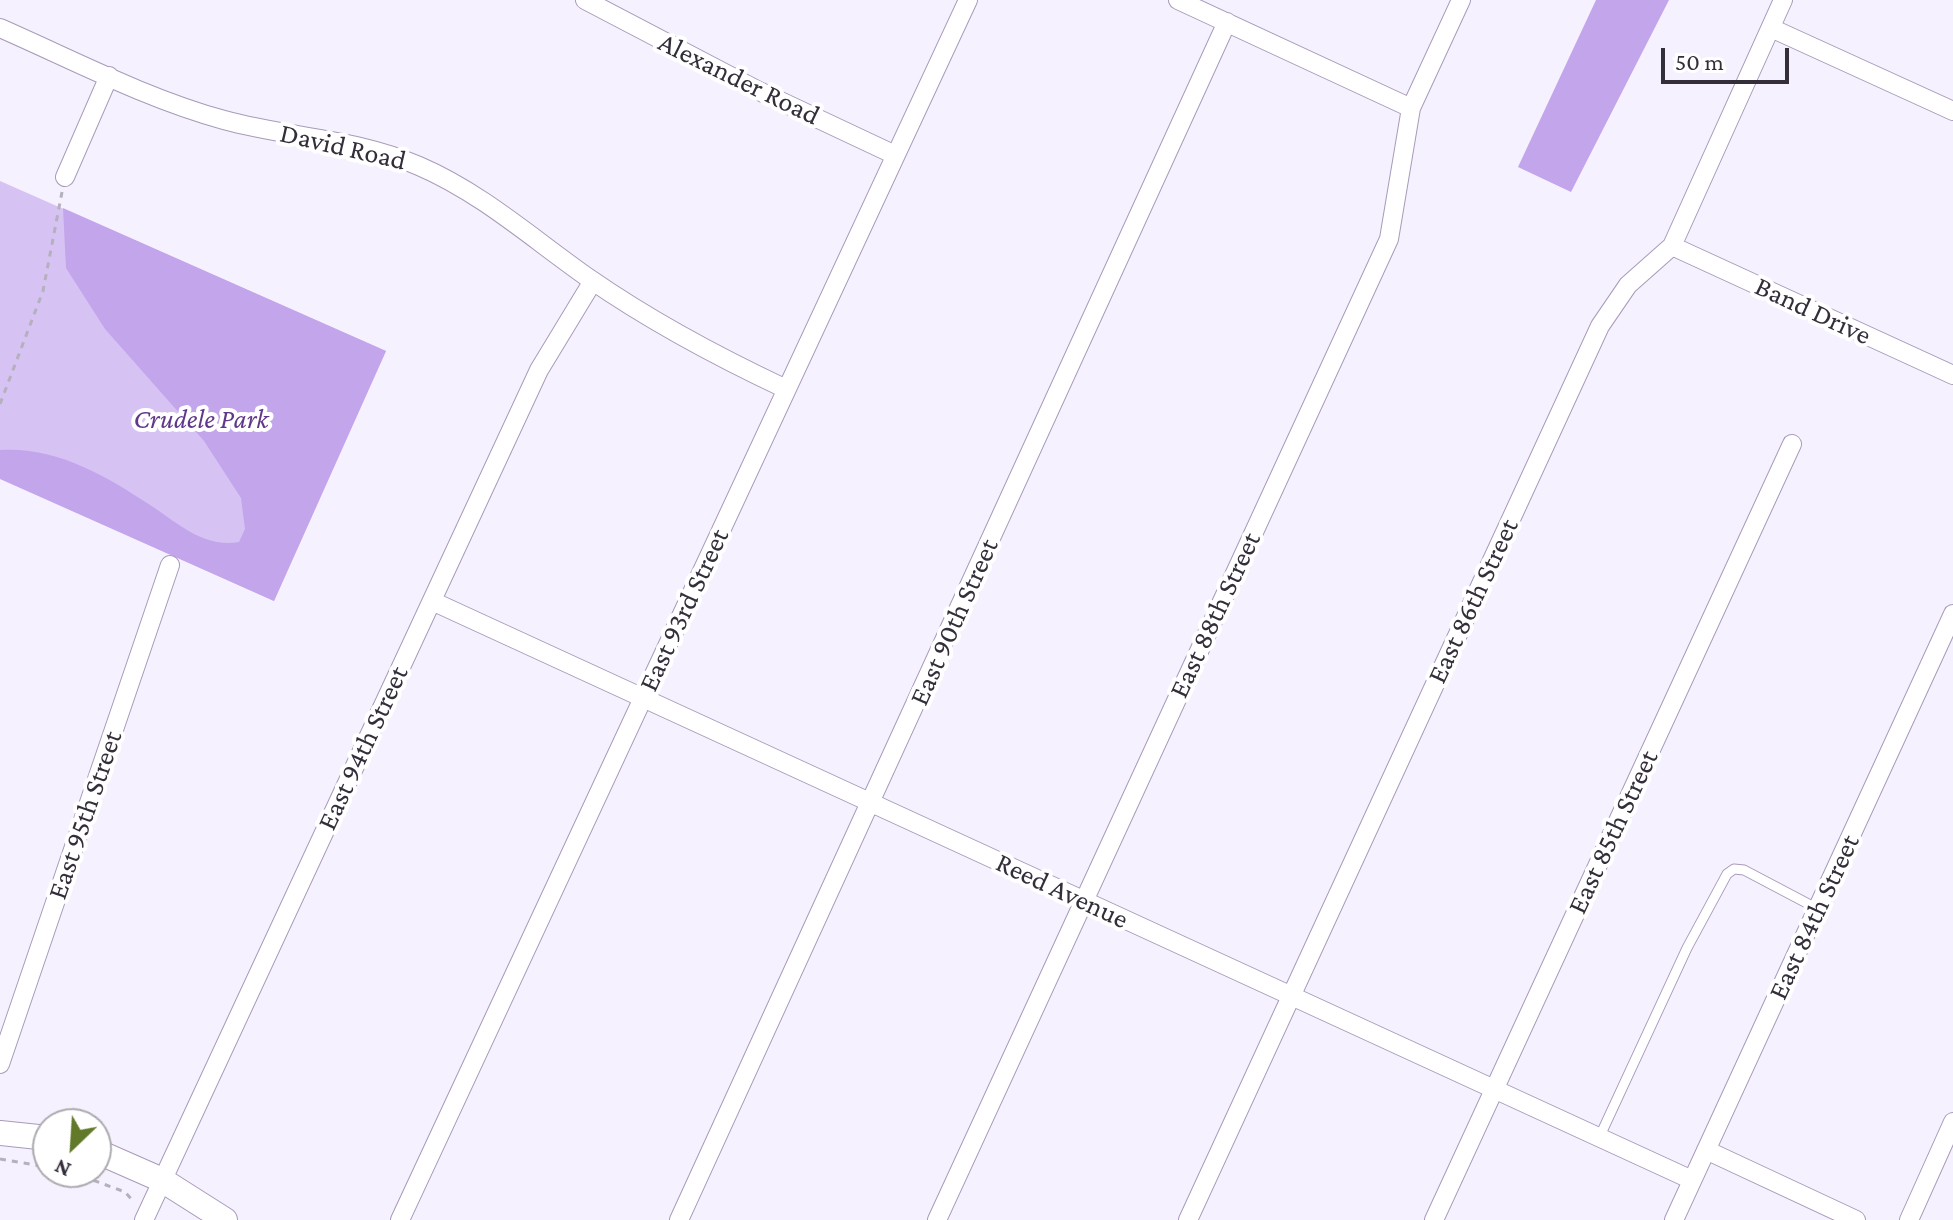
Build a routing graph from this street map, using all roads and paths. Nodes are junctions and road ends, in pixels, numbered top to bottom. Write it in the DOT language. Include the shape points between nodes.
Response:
graph roads {
  1 [pos="585,0"];
  2 [pos="968,0"];
  3 [pos="1178,0"];
  4 [pos="1461,0"];
  5 [pos="1783,0"];
  6 [pos="1227,22"];
  7 [pos="0,28"];
  8 [pos="1771,28"];
  9 [pos="109,76"];
  10 [pos="1411,108"];
  11 [pos="1953,111"];
  12 [pos="895,155"];
  13 [pos="65,177"];
  14 [pos="1672,246"];
  15 [pos="593,281"];
  16 [pos="1953,375"];
  17 [pos="786,389"];
  18 [pos="0,404"];
  19 [pos="1792,444"];
  20 [pos="170,565"];
  21 [pos="432,601"];
  22 [pos="1953,614"];
  23 [pos="643,699"];
  24 [pos="872,802"];
  25 [pos="1082,900"];
  26 [pos="1818,909"];
  27 [pos="1290,997"];
  28 [pos="0,1064"];
  29 [pos="1494,1092"];
  30 [pos="1953,1122"];
  31 [pos="0,1133"];
  32 [pos="32,1136"];
  33 [pos="1599,1138"];
  34 [pos="1706,1150"];
  35 [pos="112,1158"];
  36 [pos="0,1159"];
  37 [pos="32,1164"];
  38 [pos="162,1180"];
  39 [pos="1692,1180"];
  40 [pos="112,1187"];
  41 [pos="132,1201"];
  42 [pos="144,1220"];
  43 [pos="225,1220"];
  44 [pos="400,1220"];
  45 [pos="679,1220"];
  46 [pos="937,1220"];
  47 [pos="1188,1220"];
  48 [pos="1434,1220"];
  49 [pos="1674,1220"];
  50 [pos="1856,1220"];
  51 [pos="1909,1220"];
  1 -- 12 [label="street, Alexander Road"];
  2 -- 12 [label="street, East 93rd Street"];
  3 -- 6 [label="street"];
  4 -- 10 [label="street, East 88th Street"];
  5 -- 8 [label="street, East 86th Street"];
  6 -- 10 [label="street"];
  6 -- 24 [label="street, East 90th Street"];
  7 -- 9 [label="street, David Road"];
  8 -- 11 [label="street"];
  8 -- 14 [label="street, East 86th Street"];
  9 -- 13 [label="street"];
  9 -- 15 [label="street, David Road" via="203,114 359,145 417,165 484,201"];
  10 -- 25 [label="street, East 88th Street" via="1389,239"];
  12 -- 17 [label="street, East 93rd Street"];
  13 -- 18 [label="path" via="43,291"];
  14 -- 16 [label="street, Band Drive"];
  14 -- 27 [label="street, East 86th Street" via="1628,285 1600,326"];
  15 -- 17 [label="street, David Road" via="691,342"];
  15 -- 21 [label="street, East 94th Street" via="539,370"];
  17 -- 23 [label="street, East 93rd Street"];
  19 -- 29 [label="street, East 85th Street"];
  20 -- 28 [label="street, East 95th Street"];
  21 -- 23 [label="street, Reed Avenue"];
  21 -- 38 [label="street, East 94th Street"];
  22 -- 26 [label="street, East 84th Street"];
  23 -- 24 [label="street, Reed Avenue"];
  23 -- 44 [label="street, East 93rd Street"];
  24 -- 25 [label="street, Reed Avenue"];
  24 -- 45 [label="street, East 90th Street"];
  25 -- 27 [label="street, Reed Avenue"];
  25 -- 46 [label="street, East 88th Street"];
  26 -- 33 [label="lane" via="1744,870 1727,874"];
  26 -- 34 [label="street, East 84th Street"];
  27 -- 29 [label="street, Reed Avenue"];
  27 -- 47 [label="street, East 86th Street"];
  29 -- 33 [label="street, Reed Avenue"];
  29 -- 48 [label="street, East 85th Street"];
  30 -- 51 [label="street"];
  31 -- 32 [label="street"];
  33 -- 39 [label="street, Reed Avenue"];
  34 -- 39 [label="street, East 84th Street"];
  34 -- 50 [label="street"];
  35 -- 38 [label="street"];
  36 -- 37 [label="path"];
  38 -- 42 [label="street, East 94th Street"];
  38 -- 43 [label="street"];
  39 -- 49 [label="street, East 84th Street"];
  40 -- 41 [label="path"];
}
